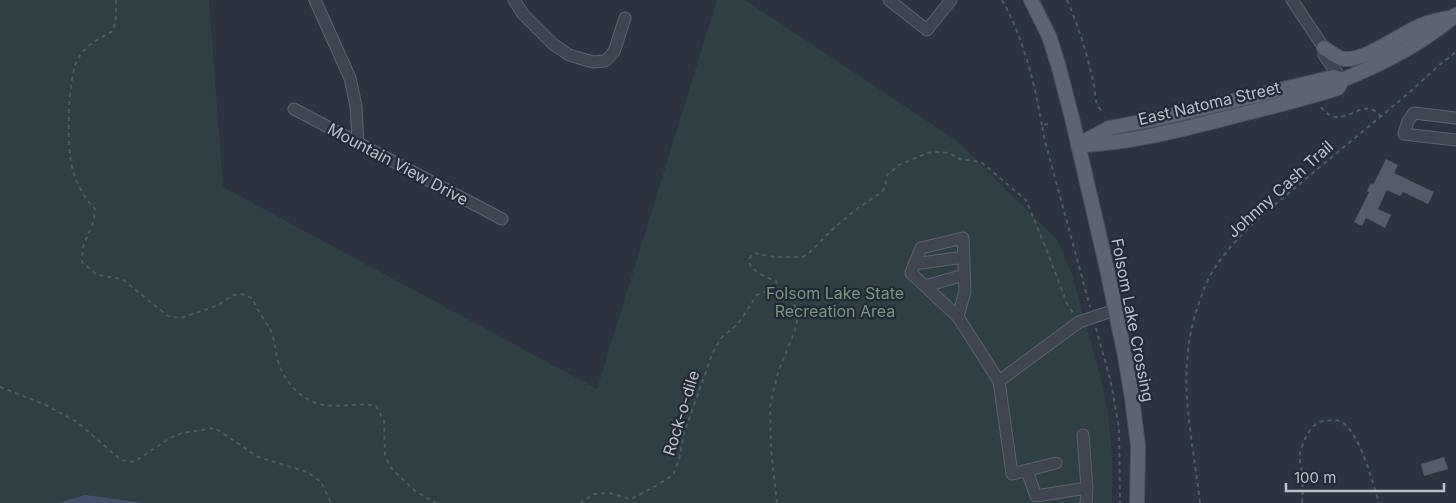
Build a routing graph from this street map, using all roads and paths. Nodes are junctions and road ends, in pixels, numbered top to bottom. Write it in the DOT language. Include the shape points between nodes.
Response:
graph roads {
  1 [pos="116,0"];
  2 [pos="314,0"];
  3 [pos="514,0"];
  4 [pos="889,0"];
  5 [pos="951,0"];
  6 [pos="1002,0"];
  7 [pos="1031,0"];
  8 [pos="1067,0"];
  9 [pos="1292,0"];
  10 [pos="1455,16"];
  11 [pos="625,18"];
  12 [pos="1324,48"];
  13 [pos="1456,52"];
  14 [pos="1342,80"];
  15 [pos="1316,95"];
  16 [pos="294,109"];
  17 [pos="1102,111"];
  18 [pos="1380,117"];
  19 [pos="1456,118"];
  20 [pos="1042,125"];
  21 [pos="1456,140"];
  22 [pos="358,142"];
  23 [pos="1078,145"];
  24 [pos="502,218"];
  25 [pos="964,257"];
  26 [pos="914,264"];
  27 [pos="964,275"];
  28 [pos="925,286"];
  29 [pos="780,289"];
  30 [pos="1115,310"];
  31 [pos="958,317"];
  32 [pos="1079,322"];
  33 [pos="999,381"];
  34 [pos="0,387"];
  35 [pos="1083,436"];
  36 [pos="1056,463"];
  37 [pos="1027,471"];
  38 [pos="1087,488"];
  39 [pos="1037,500"];
  40 [pos="331,503"];
  41 [pos="436,503"];
  42 [pos="580,503"];
  43 [pos="777,503"];
  44 [pos="1086,503"];
  45 [pos="1137,503"];
  46 [pos="1200,503"];
  47 [pos="1302,503"];
  48 [pos="1379,503"];
  1 -- 41 [label="path" via="113,30 87,46 76,62 72,77 71,162 78,184 95,210 83,247 82,262 97,275 122,280 168,316 181,318 216,306 234,295 252,298 270,331 278,362 291,385 305,399 323,405 376,406 384,421 385,454 391,468 415,491"];
  2 -- 22 [label="street" via="350,78"];
  3 -- 11 [label="street" via="536,29 568,56 593,62 610,58"];
  4 -- 5 [label="street" via="927,30"];
  6 -- 20 [label="path" via="1024,50"];
  7 -- 23 [label="main road" via="1058,64"];
  8 -- 17 [label="path" via="1086,54 1096,105"];
  9 -- 12 [label="street"];
  10 -- 12 [label="main road" via="1424,24 1354,58 1338,57"];
  10 -- 14 [label="main road, East Natoma Street" via="1398,55"];
  12 -- 14 [label="street" via="1324,55"];
  13 -- 18 [label="path, Johnny Cash Trail"];
  14 -- 15 [label="main road, East Natoma Street" via="1338,88"];
  14 -- 23 [label="main road, East Natoma Street" via="1334,77 1109,128"];
  15 -- 18 [label="path" via="1326,114 1334,118 1366,109 1373,110"];
  15 -- 23 [label="main road, East Natoma Street" via="1112,144"];
  16 -- 22 [label="street, Mountain View Drive"];
  18 -- 46 [label="path, Johnny Cash Trail" via="1260,217 1238,238 1209,278 1194,320 1185,365 1185,389"];
  19 -- 21 [label="street" via="1414,113 1404,134"];
  22 -- 24 [label="street, Mountain View Drive"];
  23 -- 30 [label="main road, Folsom Lake Crossing"];
  25 -- 26 [label="street"];
  25 -- 26 [label="street" via="963,238 921,248"];
  25 -- 27 [label="street"];
  26 -- 28 [label="street" via="911,273"];
  27 -- 28 [label="street"];
  27 -- 31 [label="street" via="965,291"];
  28 -- 31 [label="street"];
  29 -- 32 [label="path" via="776,281 752,268 750,256 760,253 774,257 803,257 858,208 882,192 887,175 899,165 927,153 949,153 960,159 981,162 1026,200 1068,306"];
  29 -- 42 [label="path, Rock-o-dile" via="757,295 738,324 722,337 712,352 673,475 631,499 594,494"];
  29 -- 43 [label="path" via="793,299 798,317 778,372 770,406"];
  30 -- 32 [label="street"];
  30 -- 45 [label="main road, Folsom Lake Crossing" via="1138,446"];
  31 -- 33 [label="street"];
  32 -- 33 [label="street"];
  33 -- 37 [label="street" via="1012,474"];
  34 -- 40 [label="path" via="46,405 77,422 122,460 134,462 182,433 215,428 258,457 307,472 321,482"];
  35 -- 38 [label="street"];
  36 -- 37 [label="street"];
  37 -- 39 [label="street"];
  38 -- 39 [label="street"];
  38 -- 44 [label="street"];
  47 -- 48 [label="path" via="1300,456 1303,443 1320,421 1334,419 1352,432 1370,471"];
}
